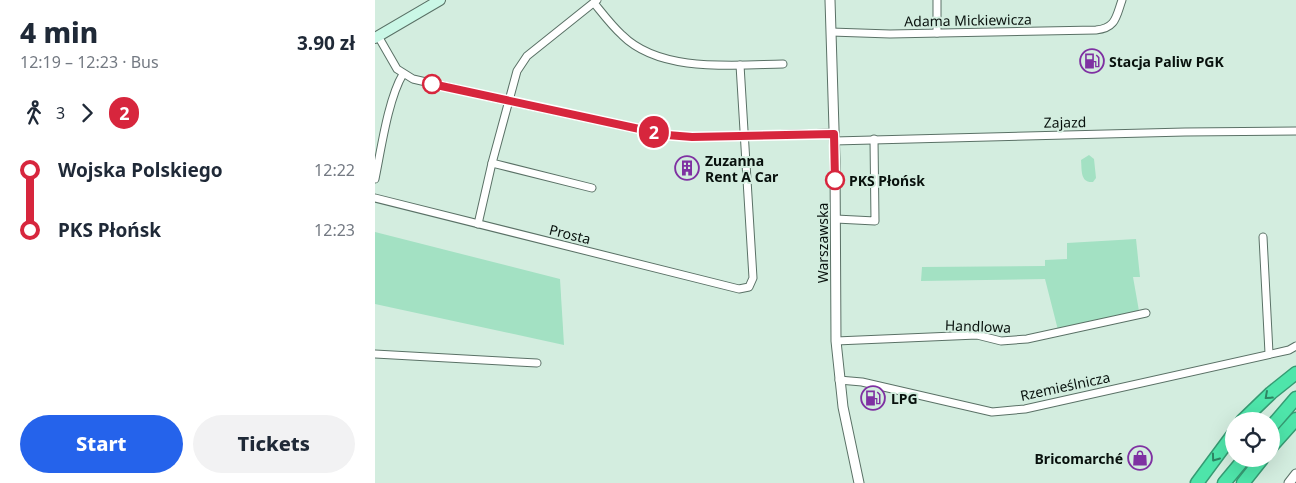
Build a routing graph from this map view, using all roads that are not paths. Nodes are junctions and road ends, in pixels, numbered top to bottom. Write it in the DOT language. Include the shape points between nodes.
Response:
graph roads {
  1 [pos="440,0"];
  2 [pos="830,0"];
  3 [pos="937,0"];
  4 [pos="1122,0"];
  5 [pos="596,1"];
  6 [pos="831,32"];
  7 [pos="937,33"];
  8 [pos="376,37"];
  9 [pos="783,64"];
  10 [pos="740,65"];
  11 [pos="403,74"];
  12 [pos="508,101"];
  13 [pos="1296,131"];
  14 [pos="744,135"];
  15 [pos="834,137"];
  16 [pos="874,139"];
  17 [pos="492,164"];
  18 [pos="375,179"];
  19 [pos="592,188"];
  20 [pos="375,198"];
  21 [pos="836,219"];
  22 [pos="478,224"];
  23 [pos="1263,237"];
  24 [pos="1147,313"];
  25 [pos="836,341"];
  26 [pos="1296,346"];
  27 [pos="1269,353"];
  28 [pos="375,354"];
  29 [pos="537,363"];
  30 [pos="1296,373"];
  31 [pos="839,380"];
  32 [pos="1296,398"];
  33 [pos="1251,412"];
  34 [pos="1280,416"];
  35 [pos="1296,419"];
  36 [pos="1280,437"];
  37 [pos="1225,445"];
  38 [pos="1237,467"];
  39 [pos="1256,467"];
  40 [pos="1296,474"];
  41 [pos="859,483"];
  42 [pos="1197,483"];
  43 [pos="1224,483"];
  44 [pos="1243,483"];
  45 [pos="1289,483"];
  1 -- 8 [label="main road"];
  2 -- 6 [label="street, Warszawska"];
  3 -- 7 [label="street"];
  4 -- 7 [label="street, Adama Mickiewicza" via="1113,24 1106,29"];
  5 -- 10 [label="street" via="622,36 656,57 677,63"];
  5 -- 12 [label="street" via="527,56 517,71"];
  6 -- 7 [label="street, Adama Mickiewicza"];
  6 -- 15 [label="street, Warszawska"];
  8 -- 11 [label="street"];
  9 -- 10 [label="street"];
  10 -- 14 [label="street"];
  11 -- 12 [label="street, Zajazd"];
  11 -- 18 [label="street" via="393,98"];
  12 -- 14 [label="street, Zajazd" via="667,135"];
  12 -- 17 [label="street"];
  13 -- 16 [label="street, Zajazd"];
  14 -- 15 [label="street, Zajazd"];
  14 -- 22 [label="street, Prosta" via="753,278 749,287 739,289"];
  15 -- 16 [label="street, Zajazd"];
  15 -- 21 [label="street, Warszawska"];
  16 -- 21 [label="street" via="875,221"];
  17 -- 19 [label="street"];
  17 -- 22 [label="street"];
  20 -- 22 [label="street, Prosta"];
  21 -- 25 [label="street, Warszawska"];
  23 -- 27 [label="street"];
  24 -- 25 [label="street, Handlowa" via="1027,339 1001,341 977,335"];
  25 -- 31 [label="street, Warszawska"];
  26 -- 27 [label="street, Rzemieślnicza"];
  27 -- 31 [label="street, Rzemieślnicza" via="1025,409 992,412 862,382"];
  28 -- 29 [label="street"];
  30 -- 33 [label="highway, one-way"];
  31 -- 41 [label="street, Warszawska"];
  32 -- 34 [label="highway"];
  35 -- 36 [label="highway"];
  37 -- 42 [label="highway, one-way"];
  38 -- 43 [label="highway"];
  39 -- 44 [label="highway"];
  40 -- 45 [label="street"];
}
